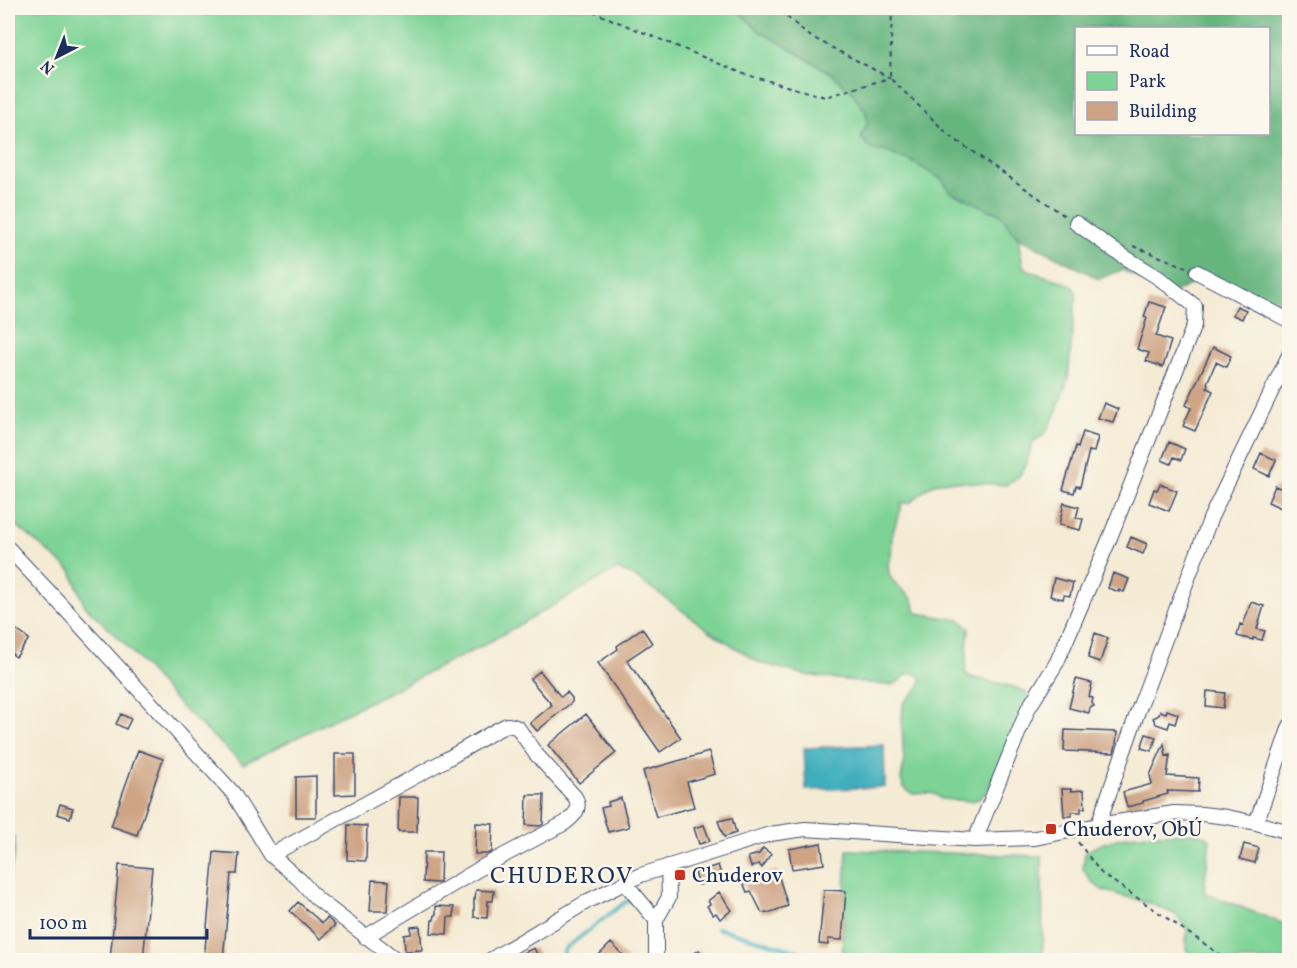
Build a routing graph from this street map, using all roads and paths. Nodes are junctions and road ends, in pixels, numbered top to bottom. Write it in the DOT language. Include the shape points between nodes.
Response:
graph roads {
  1 [pos="584,8"];
  2 [pos="776,8"];
  3 [pos="892,8"];
  4 [pos="890,78"];
  5 [pos="1076,223"];
  6 [pos="1131,245"];
  7 [pos="1197,272"];
  8 [pos="1290,321"];
  9 [pos="1290,353"];
  10 [pos="8,548"];
  11 [pos="1290,726"];
  12 [pos="1256,823"];
  13 [pos="1098,825"];
  14 [pos="1069,831"];
  15 [pos="1290,832"];
  16 [pos="975,840"];
  17 [pos="271,855"];
  18 [pos="668,866"];
  19 [pos="629,888"];
  20 [pos="662,909"];
  21 [pos="365,937"];
  22 [pos="397,960"];
  23 [pos="490,960"];
  24 [pos="656,960"];
  25 [pos="1228,960"];
  1 -- 4 [label="path" via="744,74 825,97"];
  2 -- 4 [label="path" via="810,36"];
  3 -- 4 [label="path"];
  4 -- 5 [label="path" via="950,136"];
  5 -- 16 [label="street" via="1195,306 1194,325 1057,662 1028,709"];
  6 -- 7 [label="path"];
  7 -- 8 [label="street"];
  9 -- 13 [label="street" via="1211,517"];
  10 -- 17 [label="street" via="233,793"];
  11 -- 12 [label="street"];
  12 -- 13 [label="street" via="1173,813"];
  12 -- 15 [label="street"];
  13 -- 14 [label="street"];
  14 -- 16 [label="street" via="1035,838"];
  14 -- 25 [label="path" via="1101,873"];
  16 -- 18 [label="street" via="805,829 770,834"];
  17 -- 21 [label="street"];
  17 -- 21 [label="street" via="495,731 507,725 518,728 575,797 578,809 574,816"];
  18 -- 19 [label="street" via="641,875"];
  18 -- 20 [label="street"];
  19 -- 20 [label="street" via="644,906"];
  19 -- 23 [label="street" via="588,901"];
  20 -- 24 [label="street"];
  21 -- 22 [label="street"];
}
